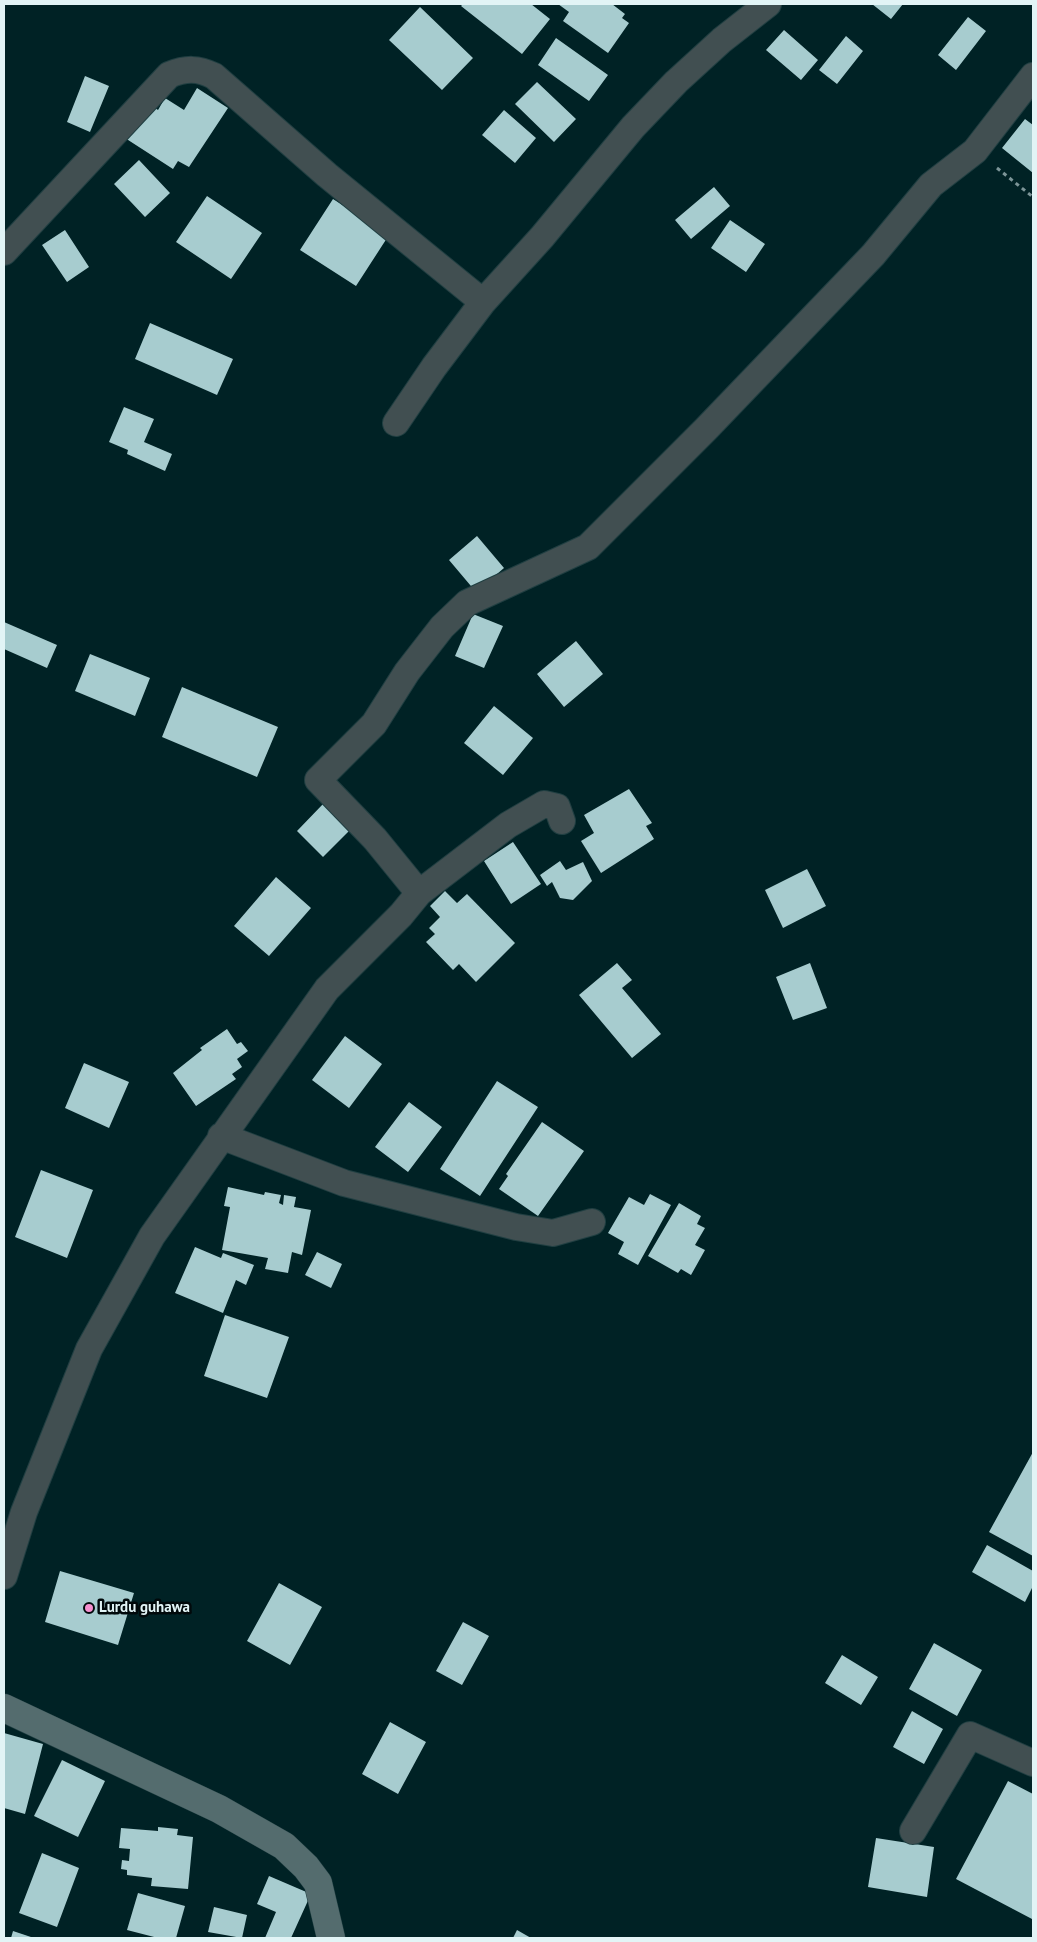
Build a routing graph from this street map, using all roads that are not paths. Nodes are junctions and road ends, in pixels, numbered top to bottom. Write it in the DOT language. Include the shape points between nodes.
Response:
graph roads {
  1 [pos="768,4"];
  2 [pos="1033,76"];
  3 [pos="4,252"];
  4 [pos="483,302"];
  5 [pos="396,423"];
  6 [pos="562,821"];
  7 [pos="419,893"];
  8 [pos="221,1136"];
  9 [pos="592,1222"];
  10 [pos="4,1576"];
  11 [pos="4,1708"];
  12 [pos="1033,1763"];
  13 [pos="912,1831"];
  14 [pos="331,1938"];
  1 -- 4 [label="street" via="716,46 639,121"];
  2 -- 7 [label="street" via="975,151 932,185 873,255 588,547 468,603 442,627 407,672 374,724 318,780 376,839"];
  3 -- 4 [label="street" via="169,74 196,69 214,76 327,175"];
  4 -- 5 [label="street"];
  6 -- 7 [label="street" via="557,807 544,804 508,824"];
  7 -- 8 [label="street" via="327,989"];
  8 -- 9 [label="street" via="337,1181 516,1226 553,1233"];
  8 -- 10 [label="street" via="152,1236 89,1349 24,1512"];
  11 -- 14 [label="street" via="219,1809 284,1846 318,1883"];
  12 -- 13 [label="street" via="970,1735"];
}
